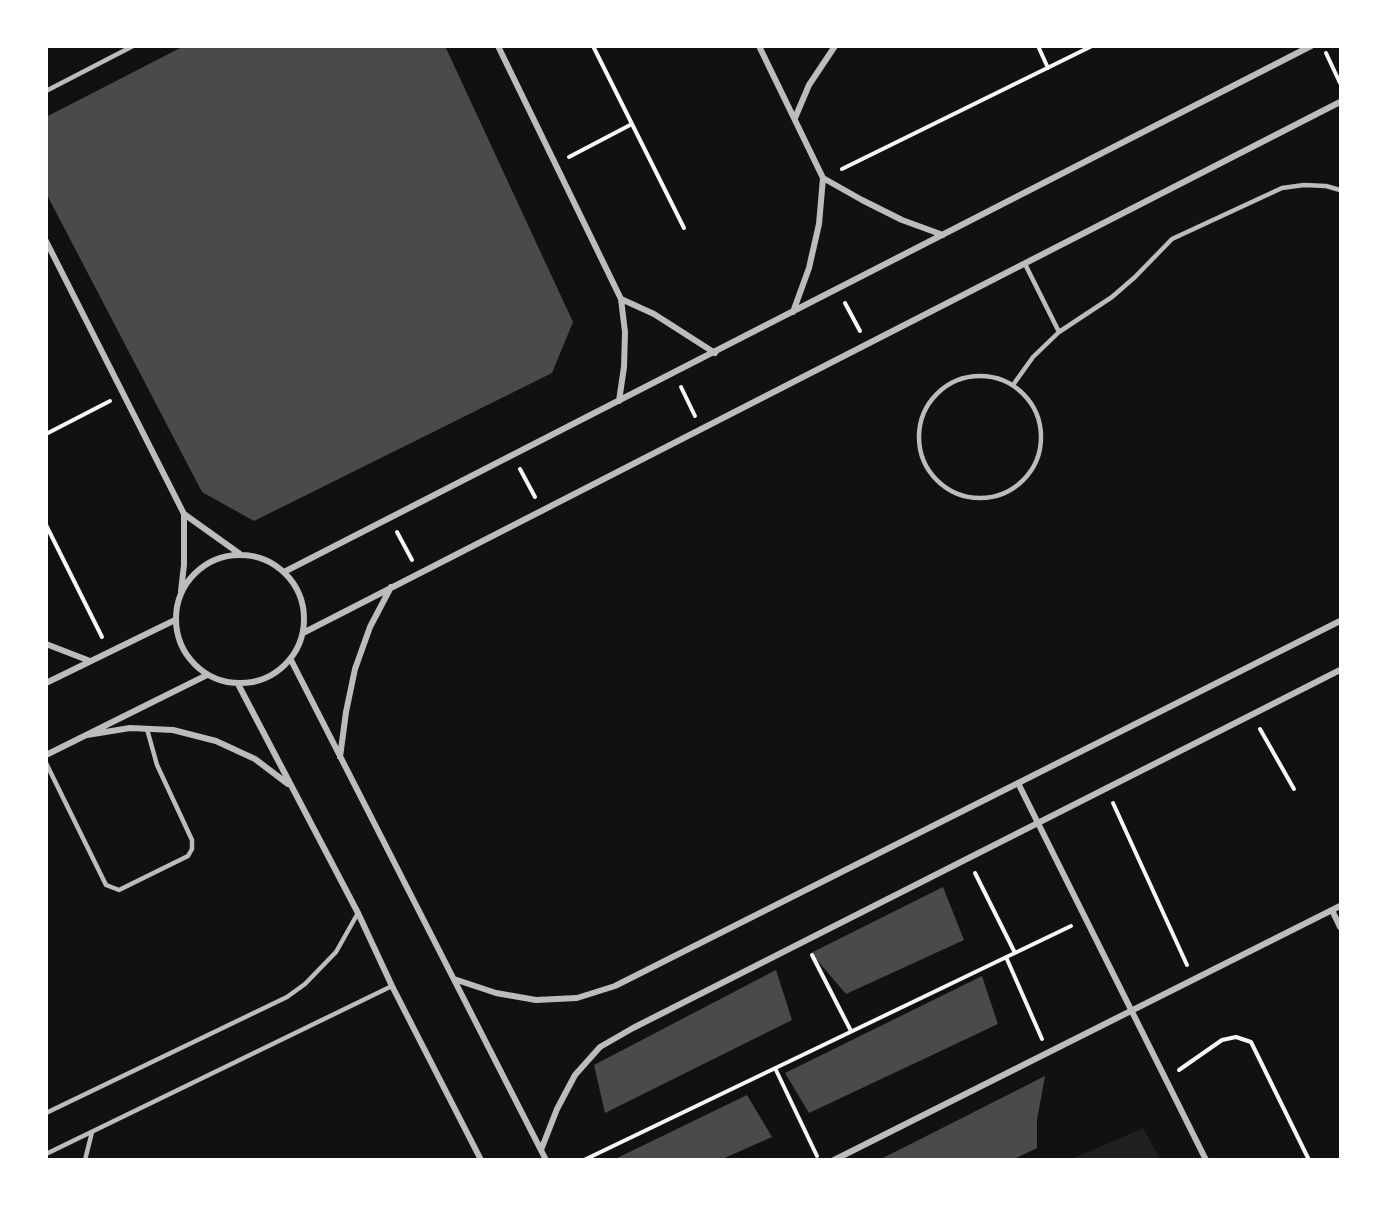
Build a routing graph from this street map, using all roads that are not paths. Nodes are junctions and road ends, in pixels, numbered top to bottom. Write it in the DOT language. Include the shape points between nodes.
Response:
graph roads {
  1 [pos="133,46"];
  2 [pos="498,46"];
  3 [pos="759,46"];
  4 [pos="835,46"];
  5 [pos="1311,46"];
  6 [pos="46,91"];
  7 [pos="1341,102"];
  8 [pos="795,118"];
  9 [pos="823,178"];
  10 [pos="1341,190"];
  11 [pos="943,235"];
  12 [pos="46,241"];
  13 [pos="1025,264"];
  14 [pos="621,299"];
  15 [pos="793,312"];
  16 [pos="1059,332"];
  17 [pos="715,353"];
  18 [pos="1013,385"];
  19 [pos="619,401"];
  20 [pos="184,514"];
  21 [pos="240,554"];
  22 [pos="284,573"];
  23 [pos="391,588"];
  24 [pos="181,591"];
  25 [pos="175,620"];
  26 [pos="1341,621"];
  27 [pos="303,633"];
  28 [pos="46,644"];
  29 [pos="291,660"];
  30 [pos="90,661"];
  31 [pos="1341,670"];
  32 [pos="207,675"];
  33 [pos="46,683"];
  34 [pos="238,684"];
  35 [pos="147,729"];
  36 [pos="87,735"];
  37 [pos="46,755"];
  38 [pos="340,757"];
  39 [pos="46,763"];
  40 [pos="1018,783"];
  41 [pos="290,785"];
  42 [pos="1038,823"];
  43 [pos="1341,906"];
  44 [pos="1332,910"];
  45 [pos="358,913"];
  46 [pos="1341,927"];
  47 [pos="454,979"];
  48 [pos="392,986"];
  49 [pos="1131,1010"];
  50 [pos="46,1113"];
  51 [pos="92,1132"];
  52 [pos="541,1150"];
  53 [pos="46,1154"];
  54 [pos="85,1160"];
  55 [pos="481,1160"];
  56 [pos="546,1160"];
  57 [pos="834,1160"];
  58 [pos="1206,1160"];
  1 -- 6 [label="lane"];
  2 -- 14 [label="street"];
  3 -- 8 [label="street"];
  4 -- 8 [label="street" via="809,85"];
  5 -- 11 [label="street"];
  7 -- 13 [label="street"];
  8 -- 9 [label="street"];
  9 -- 11 [label="street" via="902,220"];
  9 -- 15 [label="street" via="819,224"];
  10 -- 16 [label="lane" via="1304,185 1282,188 1172,239 1112,297"];
  11 -- 15 [label="street"];
  12 -- 20 [label="street"];
  13 -- 16 [label="lane"];
  13 -- 23 [label="street"];
  14 -- 17 [label="street" via="654,314"];
  14 -- 19 [label="street" via="625,344"];
  15 -- 17 [label="street"];
  16 -- 18 [label="lane" via="1033,357"];
  17 -- 19 [label="street"];
  18 -- 18 [label="lane" via="983,376 967,377 952,382 928,404 920,426 920,449 926,465 947,488 969,496 993,496 1008,491 1032,470 1040,447 1040,424 1035,409"];
  19 -- 22 [label="street"];
  20 -- 21 [label="street"];
  20 -- 24 [label="street"];
  21 -- 22 [label="street" via="271,563"];
  21 -- 24 [label="street" via="216,559 196,572"];
  22 -- 27 [label="street" via="297,590 304,610"];
  23 -- 27 [label="street"];
  23 -- 38 [label="street" via="370,627 355,669"];
  24 -- 25 [label="street"];
  25 -- 30 [label="street"];
  25 -- 32 [label="street" via="179,642 190,660"];
  26 -- 40 [label="street"];
  27 -- 29 [label="street"];
  28 -- 30 [label="street"];
  29 -- 34 [label="street" via="274,674"];
  29 -- 38 [label="street"];
  30 -- 33 [label="street"];
  31 -- 42 [label="street"];
  32 -- 34 [label="street"];
  32 -- 36 [label="street"];
  34 -- 41 [label="street"];
  35 -- 36 [label="street"];
  35 -- 39 [label="lane" via="157,765 192,840 192,849 188,856 119,890 106,885"];
  35 -- 41 [label="street" via="173,730 216,741 255,759"];
  36 -- 37 [label="street"];
  38 -- 47 [label="street"];
  40 -- 42 [label="street"];
  40 -- 47 [label="street" via="615,986 576,998 536,1000 496,993"];
  41 -- 45 [label="street"];
  42 -- 49 [label="street"];
  42 -- 52 [label="street" via="600,1047 575,1075"];
  43 -- 44 [label="street"];
  44 -- 46 [label="street"];
  44 -- 49 [label="street"];
  45 -- 48 [label="street"];
  45 -- 50 [label="lane" via="336,952 288,997"];
  47 -- 52 [label="street"];
  48 -- 51 [label="lane"];
  48 -- 55 [label="street"];
  49 -- 57 [label="street"];
  49 -- 58 [label="street"];
  51 -- 53 [label="lane"];
  51 -- 54 [label="lane"];
  52 -- 56 [label="street"];
}
